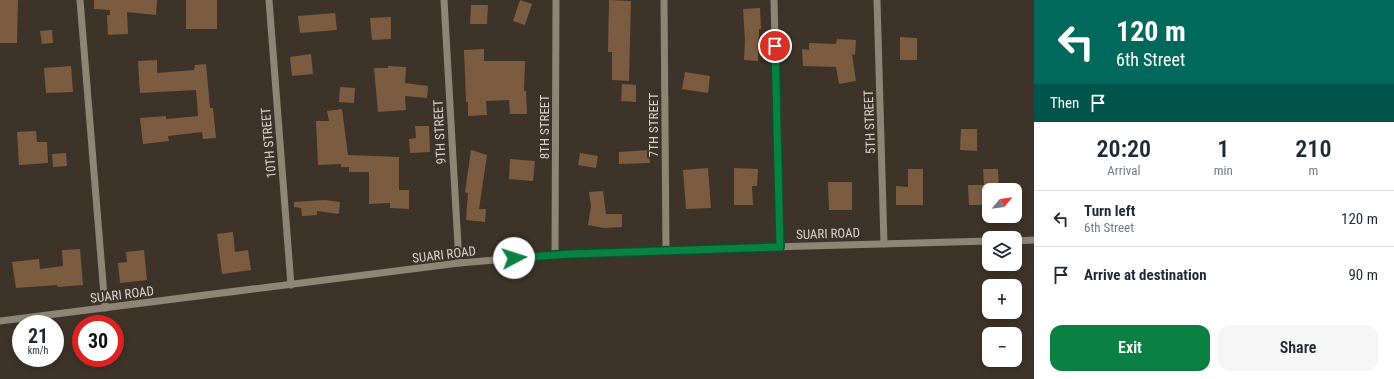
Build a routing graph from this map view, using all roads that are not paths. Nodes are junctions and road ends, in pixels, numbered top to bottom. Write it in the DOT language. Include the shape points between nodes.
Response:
graph roads {
  1 [pos="80,0"];
  2 [pos="269,0"];
  3 [pos="444,0"];
  4 [pos="556,0"];
  5 [pos="664,0"];
  6 [pos="774,0"];
  7 [pos="877,0"];
  8 [pos="1022,240"];
  9 [pos="1034,240"];
  10 [pos="982,241"];
  11 [pos="884,244"];
  12 [pos="780,247"];
  13 [pos="666,250"];
  14 [pos="555,255"];
  15 [pos="459,263"];
  16 [pos="291,285"];
  17 [pos="105,308"];
  18 [pos="0,321"];
  1 -- 17 [label="street"];
  2 -- 16 [label="street, 10TH STREET"];
  3 -- 15 [label="street, 9TH STREET"];
  4 -- 14 [label="street, 8TH STREET"];
  5 -- 13 [label="street, 7TH STREET"];
  6 -- 12 [label="street"];
  7 -- 11 [label="street, 5TH STREET"];
  8 -- 9 [label="street"];
  10 -- 11 [label="street, SUARI ROAD"];
  11 -- 12 [label="street, SUARI ROAD"];
  12 -- 13 [label="street, SUARI ROAD"];
  13 -- 14 [label="street, SUARI ROAD"];
  14 -- 15 [label="street, SUARI ROAD"];
  15 -- 16 [label="street, SUARI ROAD"];
  16 -- 17 [label="street, SUARI ROAD"];
  17 -- 18 [label="street, SUARI ROAD"];
}
